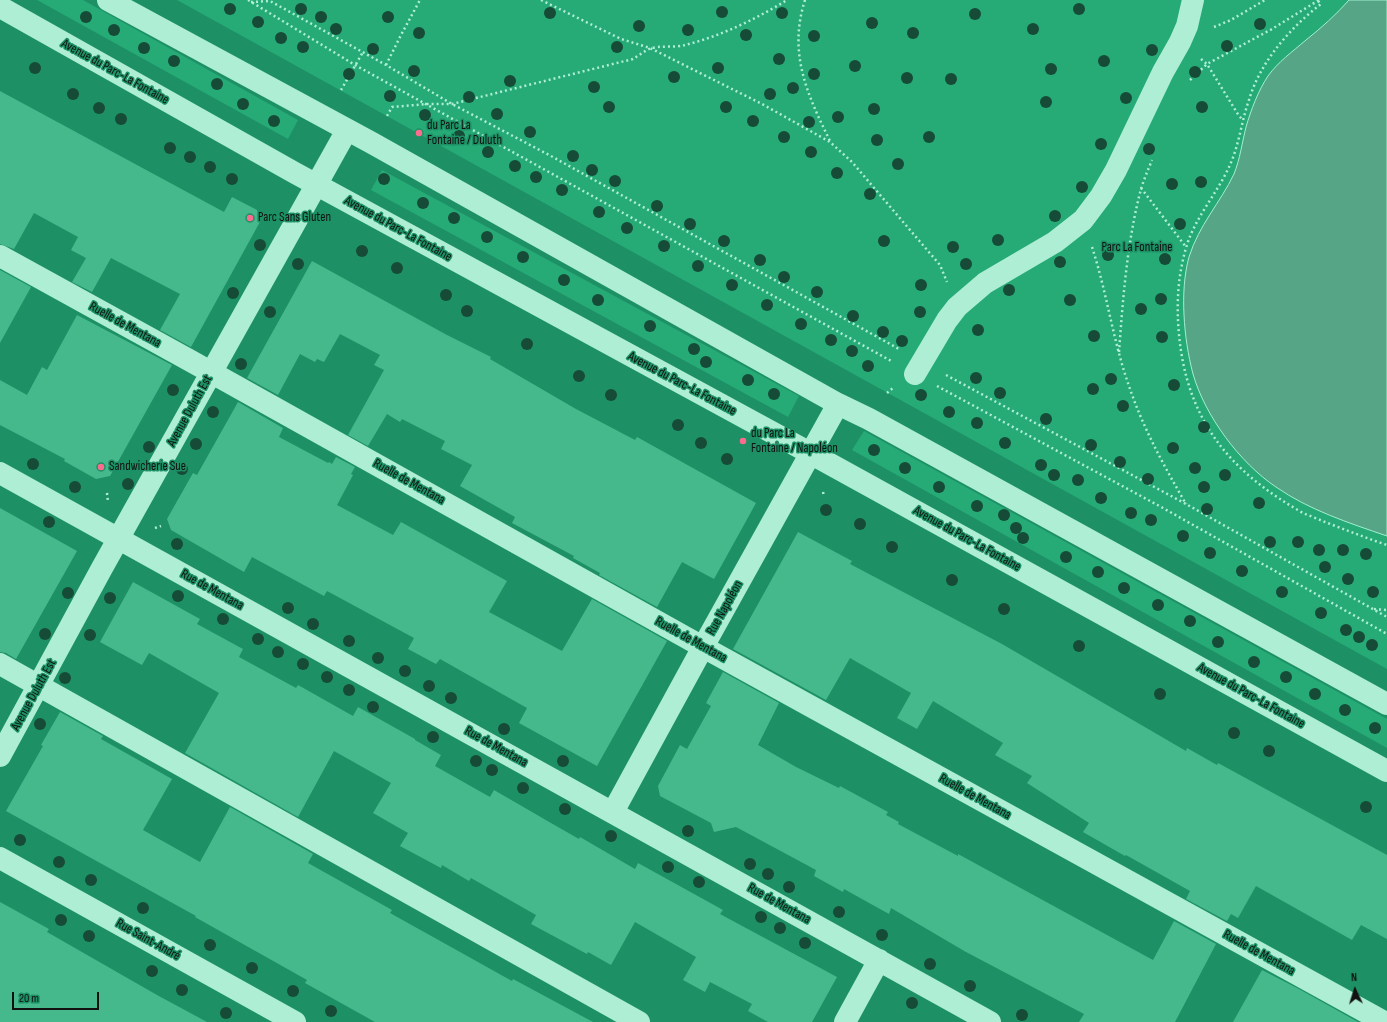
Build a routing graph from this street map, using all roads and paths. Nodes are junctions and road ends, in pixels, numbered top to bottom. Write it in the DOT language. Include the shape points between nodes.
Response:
graph roads {
  1 [pos="108,0"];
  2 [pos="270,0"];
  3 [pos="420,0"];
  4 [pos="541,0"];
  5 [pos="787,0"];
  6 [pos="805,0"];
  7 [pos="1193,0"];
  8 [pos="1265,0"];
  9 [pos="1318,0"];
  10 [pos="250,1"];
  11 [pos="0,7"];
  12 [pos="1180,42"];
  13 [pos="650,48"];
  14 [pos="363,52"];
  15 [pos="1207,64"];
  16 [pos="355,65"];
  17 [pos="386,65"];
  18 [pos="1188,83"];
  19 [pos="341,90"];
  20 [pos="428,104"];
  21 [pos="452,104"];
  22 [pos="387,116"];
  23 [pos="1244,120"];
  24 [pos="471,128"];
  25 [pos="347,130"];
  26 [pos="830,142"];
  27 [pos="1153,157"];
  28 [pos="316,185"];
  29 [pos="1141,188"];
  30 [pos="1083,220"];
  31 [pos="1186,248"];
  32 [pos="0,256"];
  33 [pos="957,307"];
  34 [pos="1119,352"];
  35 [pos="919,368"];
  36 [pos="212,372"];
  37 [pos="838,404"];
  38 [pos="810,453"];
  39 [pos="0,473"];
  40 [pos="823,492"];
  41 [pos="107,493"];
  42 [pos="824,496"];
  43 [pos="1186,504"];
  44 [pos="108,507"];
  45 [pos="119,539"];
  46 [pos="1387,545"];
  47 [pos="1372,609"];
  48 [pos="1387,610"];
  49 [pos="1387,617"];
  50 [pos="703,647"];
  51 [pos="0,664"];
  52 [pos="39,686"];
  53 [pos="1387,704"];
  54 [pos="0,756"];
  55 [pos="1387,771"];
  56 [pos="613,812"];
  57 [pos="0,858"];
  58 [pos="879,960"];
  59 [pos="295,1022"];
  60 [pos="640,1022"];
  61 [pos="845,1022"];
  62 [pos="990,1022"];
  63 [pos="1384,1022"];
  1 -- 25 [label="street"];
  2 -- 10 [label="path"];
  2 -- 14 [label="path"];
  3 -- 17 [label="path"];
  4 -- 13 [label="path" via="621,39"];
  5 -- 13 [label="path" via="711,37 684,46"];
  6 -- 26 [label="path" via="798,36 799,57 812,104"];
  7 -- 12 [label="street"];
  8 -- 12 [label="path" via="1231,20"];
  9 -- 15 [label="path" via="1272,29"];
  9 -- 23 [label="path" via="1321,4 1298,25 1270,58 1257,79"];
  10 -- 16 [label="path"];
  11 -- 28 [label="street, Avenue du Parc-La Fontaine"];
  12 -- 30 [label="street" via="1116,170"];
  13 -- 21 [label="path" via="633,59"];
  13 -- 26 [label="path" via="762,104"];
  14 -- 16 [label="path"];
  14 -- 17 [label="path"];
  15 -- 18 [label="path"];
  15 -- 23 [label="path"];
  16 -- 19 [label="path"];
  16 -- 20 [label="path"];
  17 -- 21 [label="path"];
  20 -- 21 [label="path"];
  20 -- 22 [label="path" via="392,107"];
  20 -- 24 [label="path"];
  21 -- 35 [label="path" via="551,156"];
  23 -- 31 [label="path" via="1224,177 1192,231"];
  25 -- 28 [label="street, Avenue Duluth Est"];
  25 -- 37 [label="street"];
  26 -- 33 [label="path" via="852,162 940,265"];
  27 -- 29 [label="path"];
  28 -- 36 [label="street, Avenue Duluth Est"];
  28 -- 38 [label="street, Avenue du Parc-La Fontaine"];
  29 -- 31 [label="path"];
  29 -- 34 [label="path" via="1122,303"];
  30 -- 33 [label="street" via="1055,242 986,283"];
  30 -- 34 [label="path" via="1094,252"];
  31 -- 46 [label="path" via="1178,297 1180,343 1184,372 1193,399 1208,430 1230,458 1266,490 1304,514"];
  32 -- 36 [label="street, Ruelle de Mentana"];
  33 -- 35 [label="street"];
  34 -- 43 [label="path" via="1128,386 1142,422"];
  35 -- 43 [label="path"];
  36 -- 45 [label="street, Avenue Duluth Est"];
  36 -- 50 [label="street, Ruelle de Mentana"];
  37 -- 38 [label="street, Rue Napoléon"];
  37 -- 53 [label="street"];
  38 -- 50 [label="street, Rue Napoléon"];
  38 -- 55 [label="street, Avenue du Parc-La Fontaine"];
  39 -- 45 [label="street, Rue de Mentana"];
  40 -- 42 [label="path"];
  41 -- 44 [label="path"];
  43 -- 47 [label="path"];
  45 -- 52 [label="street, Avenue Duluth Est"];
  45 -- 56 [label="street, Rue de Mentana"];
  47 -- 48 [label="path"];
  47 -- 49 [label="path"];
  50 -- 56 [label="street, Rue Napoléon"];
  50 -- 63 [label="street, Ruelle de Mentana"];
  51 -- 52 [label="street"];
  52 -- 54 [label="street, Avenue Duluth Est"];
  52 -- 60 [label="street"];
  56 -- 58 [label="street, Rue de Mentana"];
  57 -- 59 [label="street, Rue Saint-André"];
  58 -- 61 [label="street"];
  58 -- 62 [label="street, Rue de Mentana"];
}
